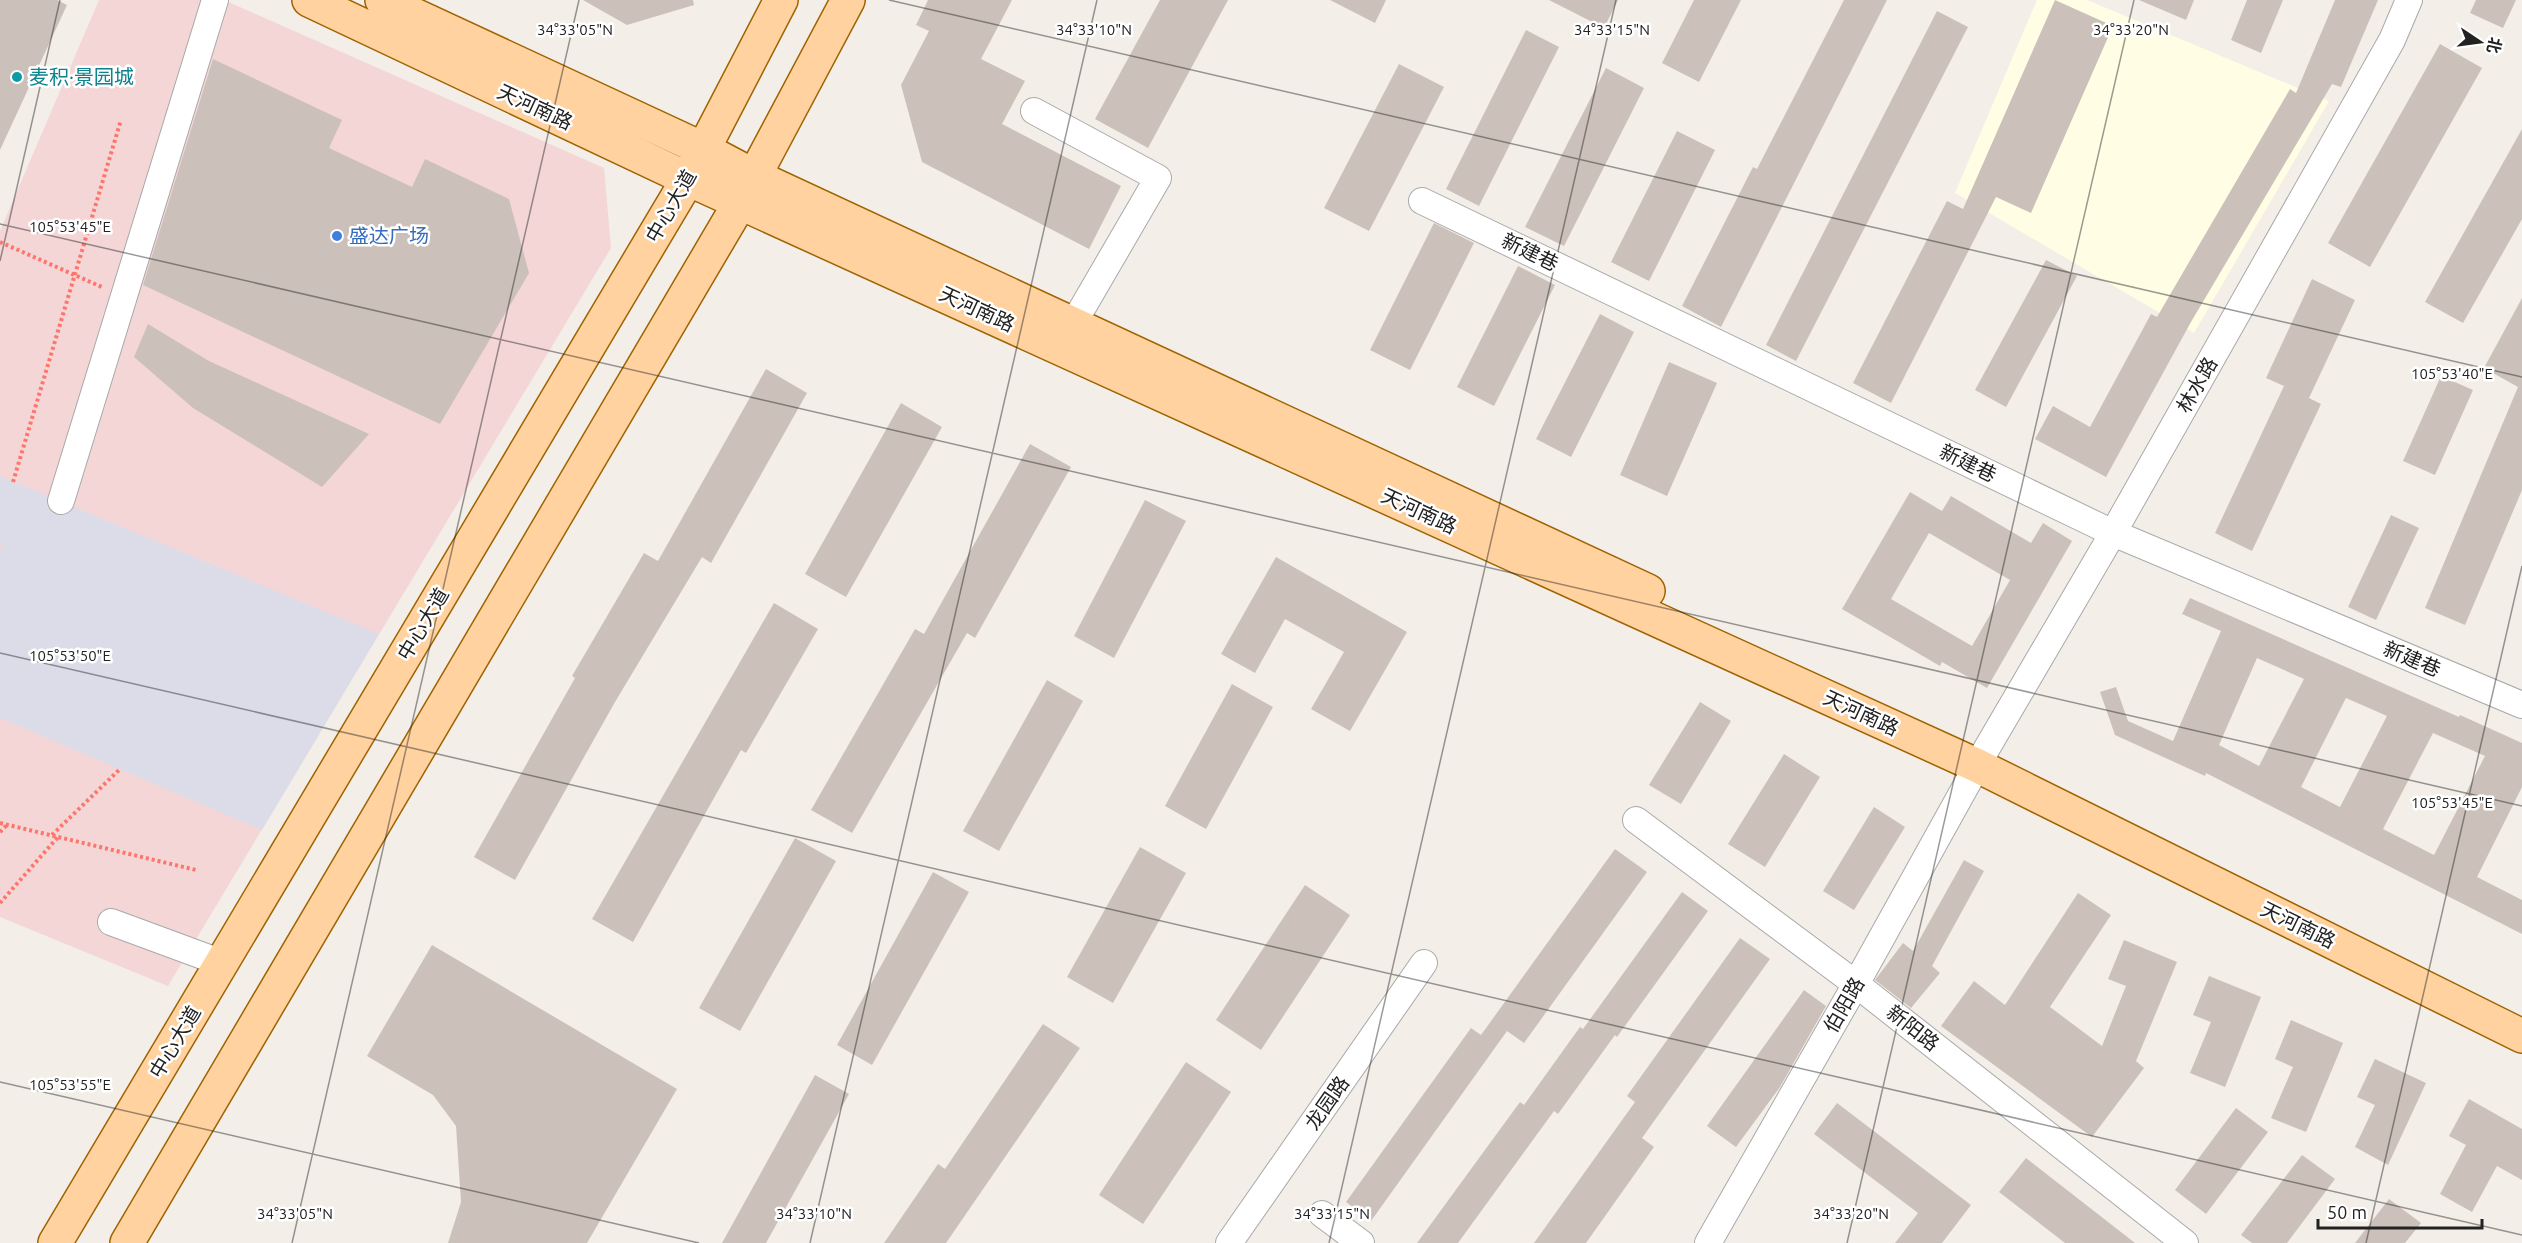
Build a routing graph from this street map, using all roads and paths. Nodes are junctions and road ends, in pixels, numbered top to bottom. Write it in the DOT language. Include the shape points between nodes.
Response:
graph roads {
  1 [pos="215,0"];
  2 [pos="309,0"];
  3 [pos="382,0"];
  4 [pos="781,0"];
  5 [pos="848,0"];
  6 [pos="2409,0"];
  7 [pos="1034,111"];
  8 [pos="121,120"];
  9 [pos="702,149"];
  10 [pos="688,179"];
  11 [pos="747,189"];
  12 [pos="1422,201"];
  13 [pos="0,242"];
  14 [pos="75,275"];
  15 [pos="123,296"];
  16 [pos="1072,324"];
  17 [pos="13,482"];
  18 [pos="61,501"];
  19 [pos="2113,533"];
  20 [pos="2522,705"];
  21 [pos="1982,757"];
  22 [pos="120,769"];
  23 [pos="1636,820"];
  24 [pos="0,823"];
  25 [pos="7,825"];
  26 [pos="0,832"];
  27 [pos="51,835"];
  28 [pos="58,837"];
  29 [pos="196,870"];
  30 [pos="0,903"];
  31 [pos="111,922"];
  32 [pos="222,963"];
  33 [pos="1424,963"];
  34 [pos="1856,984"];
  35 [pos="2522,1013"];
  36 [pos="2522,1036"];
  37 [pos="1322,1214"];
  38 [pos="55,1243"];
  39 [pos="127,1243"];
  40 [pos="1229,1243"];
  41 [pos="1361,1243"];
  42 [pos="1708,1243"];
  43 [pos="2185,1243"];
  1 -- 15 [label="street"];
  2 -- 10 [label="main road, 天河南路"];
  3 -- 9 [label="main road, 天河南路"];
  4 -- 9 [label="main road, 中心大道"];
  5 -- 11 [label="main road"];
  6 -- 19 [label="street, 林水路" via="2392,40"];
  7 -- 16 [label="street" via="1158,178"];
  8 -- 14 [label="path"];
  9 -- 10 [label="main road, 中心大道"];
  9 -- 11 [label="main road, 天河南路"];
  10 -- 11 [label="main road, 天河南路"];
  10 -- 32 [label="main road, 中心大道"];
  11 -- 16 [label="main road, 天河南路"];
  11 -- 21 [label="main road, 天河南路"];
  11 -- 39 [label="main road"];
  12 -- 19 [label="street, 新建巷"];
  13 -- 14 [label="path"];
  14 -- 15 [label="path"];
  14 -- 17 [label="path"];
  15 -- 18 [label="street"];
  16 -- 21 [label="main road, 天河南路"];
  19 -- 20 [label="street, 新建巷"];
  19 -- 21 [label="street, 林水路"];
  21 -- 34 [label="street, 伯阳路"];
  21 -- 35 [label="main road, 天河南路"];
  21 -- 36 [label="main road, 天河南路"];
  22 -- 27 [label="path"];
  23 -- 34 [label="street, 新阳路"];
  24 -- 25 [label="path"];
  25 -- 26 [label="path"];
  25 -- 27 [label="path"];
  27 -- 28 [label="path"];
  28 -- 29 [label="path"];
  28 -- 30 [label="path"];
  31 -- 32 [label="street"];
  32 -- 38 [label="main road, 中心大道"];
  33 -- 40 [label="street, 龙园路"];
  34 -- 42 [label="street, 伯阳路"];
  34 -- 43 [label="street, 新阳路"];
  37 -- 41 [label="street"];
}
